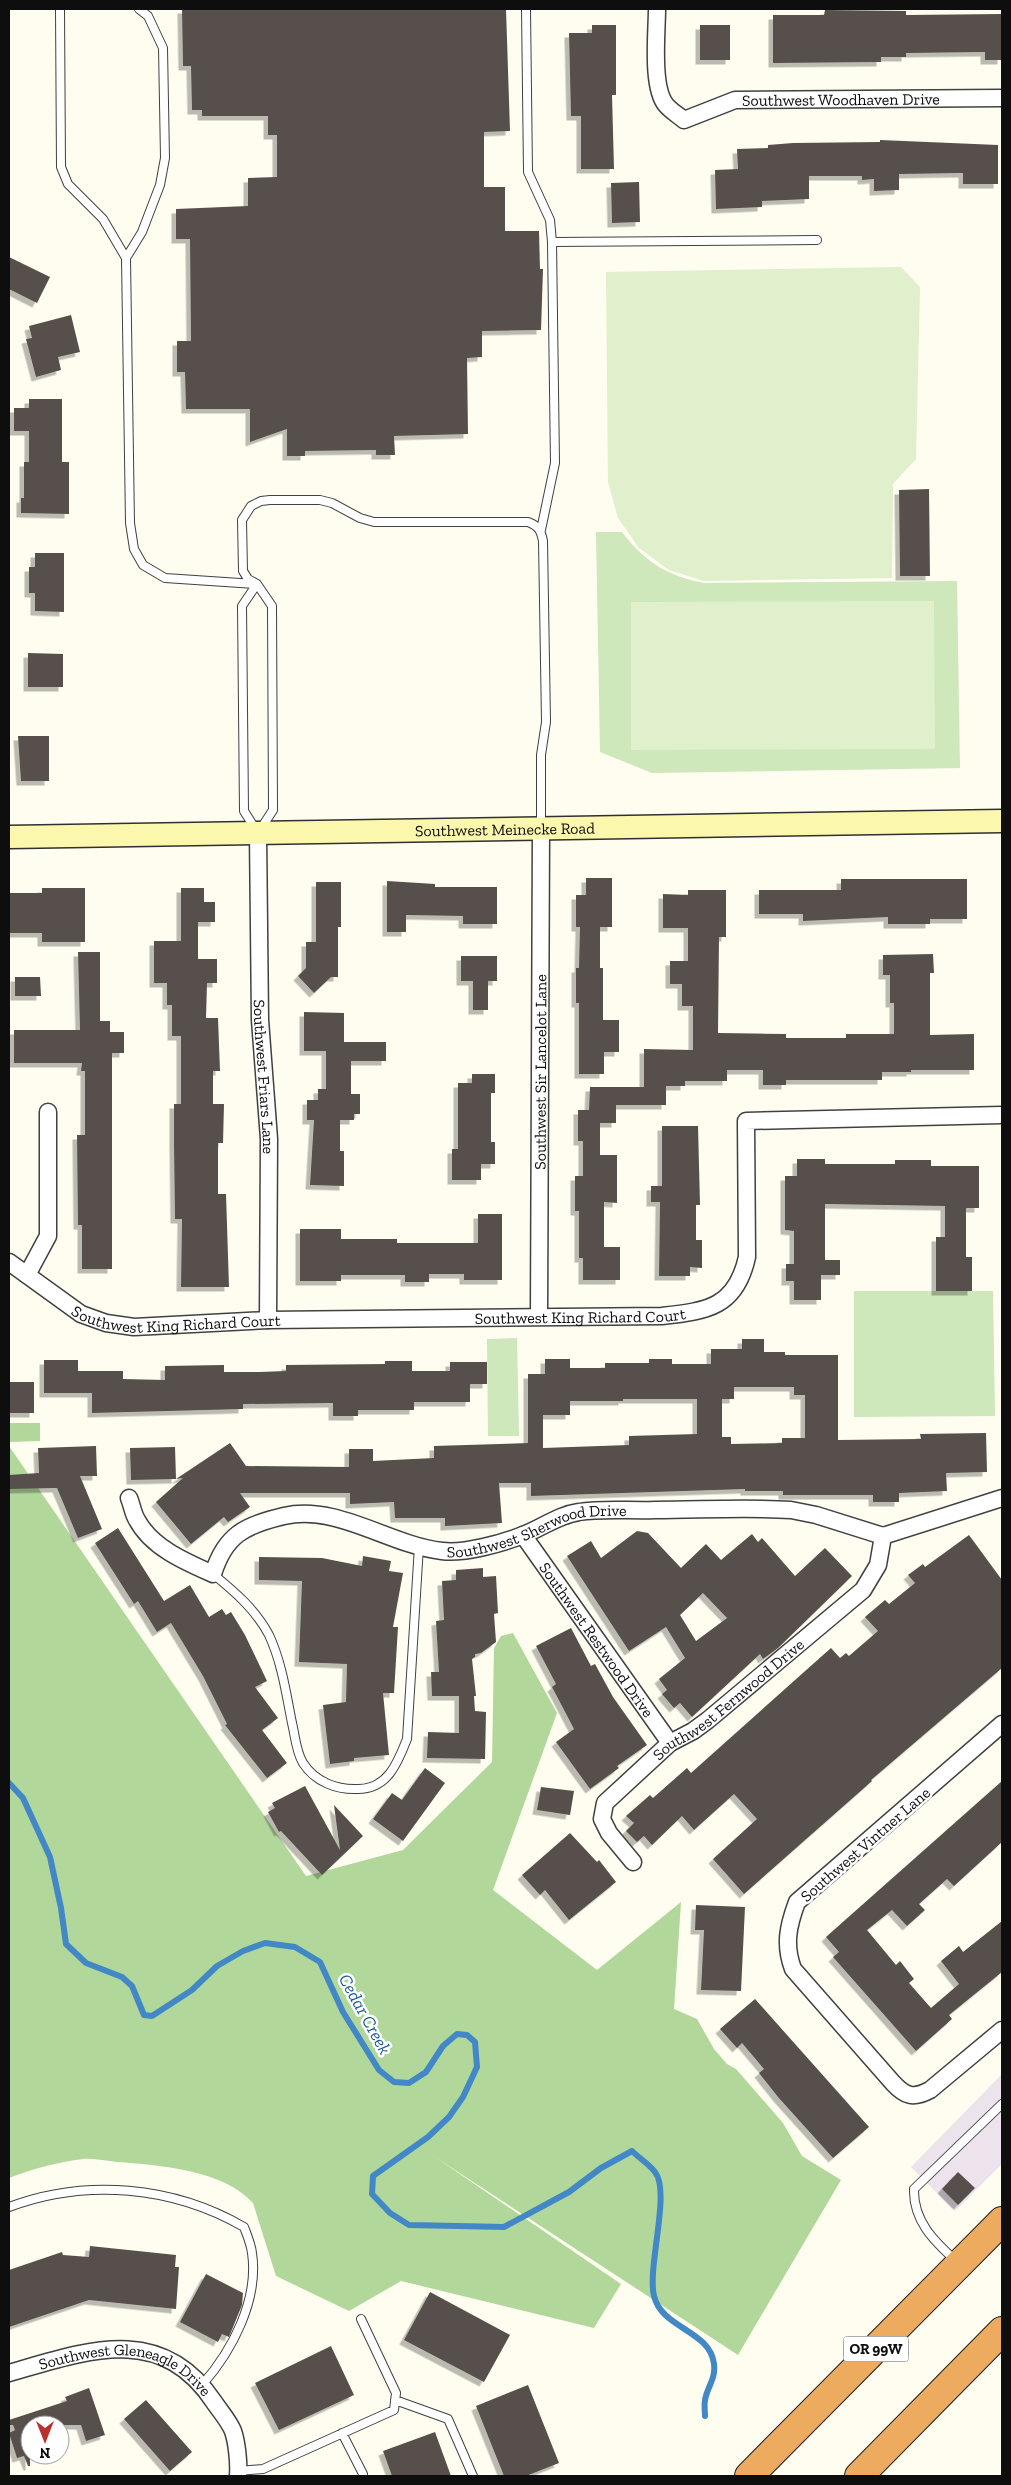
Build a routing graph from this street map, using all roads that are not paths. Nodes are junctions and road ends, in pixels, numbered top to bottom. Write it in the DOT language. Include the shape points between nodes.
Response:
graph roads {
  1 [pos="60,9"];
  2 [pos="139,9"];
  3 [pos="526,9"];
  4 [pos="657,9"];
  5 [pos="1002,98"];
  6 [pos="817,240"];
  7 [pos="552,242"];
  8 [pos="126,258"];
  9 [pos="540,530"];
  10 [pos="257,584"];
  11 [pos="1002,821"];
  12 [pos="541,828"];
  13 [pos="258,834"];
  14 [pos="9,837"];
  15 [pos="48,1112"];
  16 [pos="1002,1115"];
  17 [pos="9,1262"];
  18 [pos="27,1275"];
  19 [pos="539,1316"];
  20 [pos="268,1320"];
  21 [pos="129,1498"];
  22 [pos="1002,1498"];
  23 [pos="524,1535"];
  24 [pos="882,1536"];
  25 [pos="419,1546"];
  26 [pos="213,1574"];
  27 [pos="1002,1724"];
  28 [pos="670,1743"];
  29 [pos="633,1862"];
  30 [pos="1002,2030"];
  31 [pos="1002,2104"];
  32 [pos="9,2207"];
  33 [pos="1002,2221"];
  34 [pos="960,2264"];
  35 [pos="361,2319"];
  36 [pos="1002,2331"];
  37 [pos="9,2373"];
  38 [pos="202,2385"];
  39 [pos="395,2400"];
  40 [pos="342,2433"];
  41 [pos="238,2474"];
  42 [pos="363,2474"];
  43 [pos="473,2476"];
  44 [pos="749,2476"];
  45 [pos="859,2476"];
  1 -- 8 [label="lane" via="62,167 68,184 103,219"];
  2 -- 8 [label="lane" via="148,16 163,48 165,158 160,184 142,232"];
  3 -- 7 [label="lane" via="528,172 550,220"];
  4 -- 5 [label="street, Southwest Woodhaven Drive" via="660,93 665,104 684,120 735,100"];
  6 -- 7 [label="lane"];
  7 -- 9 [label="lane" via="555,463"];
  8 -- 10 [label="lane" via="130,523 134,550 143,564 165,578"];
  9 -- 10 [label="lane" via="528,522 374,522 320,500 261,501 245,513 241,531 243,571"];
  9 -- 12 [label="lane" via="543,541 546,722 541,755"];
  10 -- 13 [label="lane" via="242,606 244,811"];
  10 -- 13 [label="lane" via="272,606 274,792 273,810"];
  11 -- 12 [label="main road, Southwest Meinecke Road"];
  12 -- 13 [label="main road, Southwest Meinecke Road"];
  12 -- 19 [label="street, Southwest Sir Lancelot Lane"];
  13 -- 14 [label="main road, Southwest Meinecke Road"];
  13 -- 20 [label="street, Southwest Friars Lane" via="260,1020 269,1139"];
  15 -- 18 [label="street" via="48,1236"];
  16 -- 19 [label="street, Southwest King Richard Court" via="746,1121 747,1257 735,1291 719,1303 695,1312 662,1316"];
  17 -- 18 [label="street, Southwest King Richard Court"];
  18 -- 20 [label="street, Southwest King Richard Court" via="81,1314 106,1323 134,1327"];
  19 -- 20 [label="street, Southwest King Richard Court"];
  21 -- 26 [label="street" via="137,1521 149,1536 176,1558"];
  22 -- 24 [label="street"];
  23 -- 24 [label="street, Southwest Sherwood Drive" via="580,1512 769,1508 816,1515"];
  23 -- 25 [label="street, Southwest Sherwood Drive" via="463,1550 443,1551"];
  23 -- 28 [label="street, Southwest Restwood Drive"];
  24 -- 28 [label="street, Southwest Fernwood Drive" via="878,1565 863,1590 708,1720"];
  25 -- 26 [label="street, Southwest Sherwood Drive" via="313,1514 286,1516 257,1524 238,1534 219,1554"];
  25 -- 26 [label="lane" via="406,1738 397,1766 382,1782 360,1790 332,1786 314,1776 302,1762 280,1661 268,1634 254,1611"];
  27 -- 30 [label="street, Southwest Vintner Lane" via="797,1902 787,1940 793,1969 893,2083 910,2097 930,2090"];
  28 -- 29 [label="street, Southwest Fernwood Drive" via="605,1803 602,1819 609,1833"];
  31 -- 34 [label="lane" via="914,2189 918,2217 936,2243"];
  32 -- 38 [label="lane" via="30,2199 92,2188 164,2194 217,2211 244,2227 252,2254 251,2285 240,2328"];
  33 -- 34 [label="highway, OR 99W"];
  34 -- 44 [label="highway, OR 99W"];
  35 -- 39 [label="lane" via="396,2393"];
  36 -- 45 [label="highway"];
  37 -- 38 [label="street, Southwest Gleneagle Drive" via="111,2348 157,2354 183,2367"];
  38 -- 41 [label="street, Southwest Gleneagle Drive" via="233,2430"];
  39 -- 40 [label="lane" via="394,2410"];
  39 -- 43 [label="lane" via="448,2419"];
  40 -- 41 [label="lane" via="263,2469"];
  40 -- 42 [label="lane"];
}
